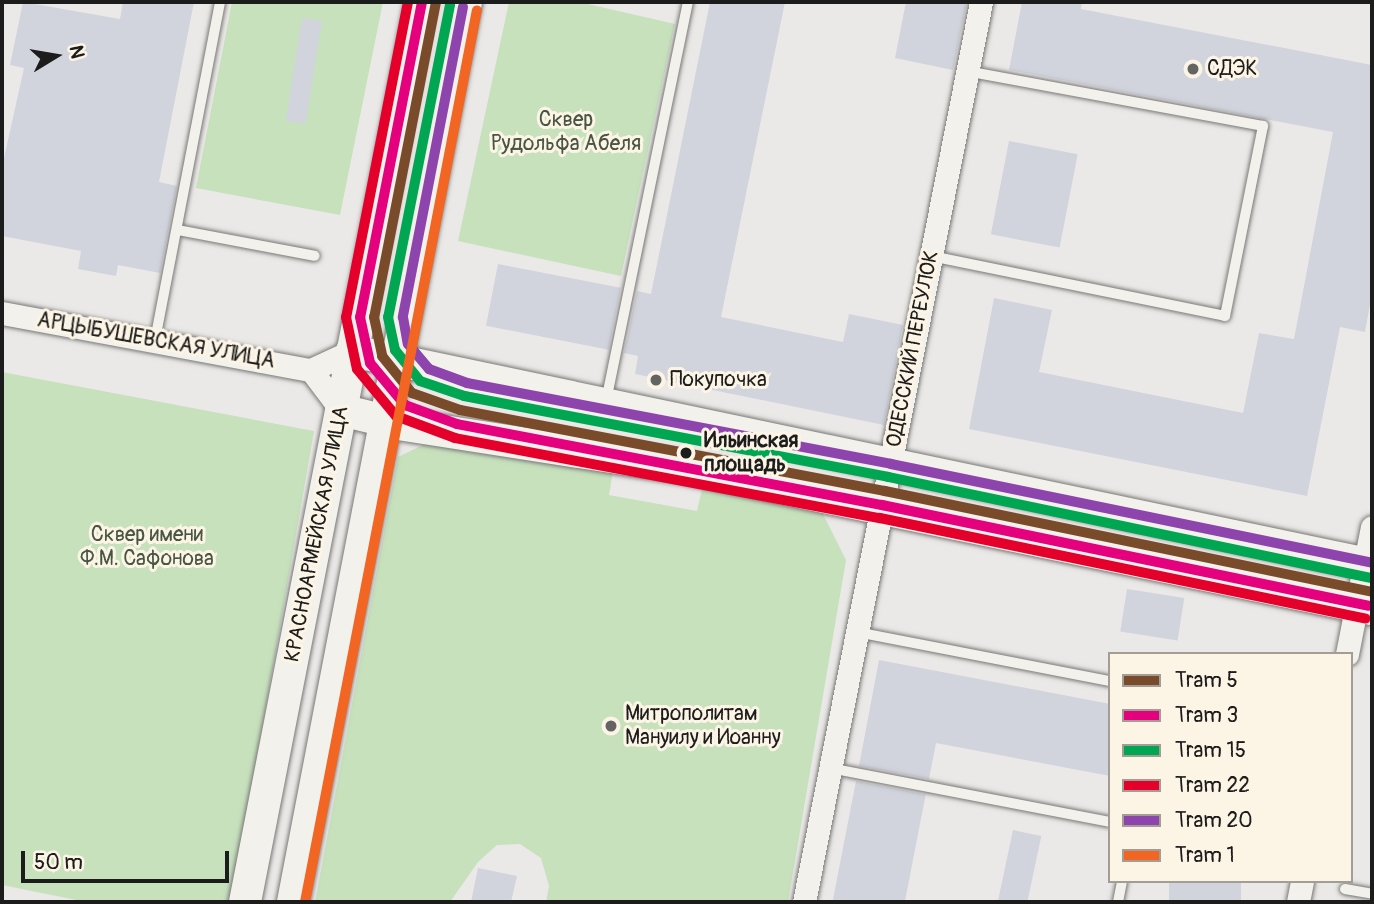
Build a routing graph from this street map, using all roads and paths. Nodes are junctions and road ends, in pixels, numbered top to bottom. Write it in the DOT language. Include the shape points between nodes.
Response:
graph roads {
  1 [pos="220,2"];
  2 [pos="421,2"];
  3 [pos="466,2"];
  4 [pos="688,2"];
  5 [pos="981,2"];
  6 [pos="967,71"];
  7 [pos="178,230"];
  8 [pos="315,256"];
  9 [pos="931,256"];
  10 [pos="2,313"];
  11 [pos="155,340"];
  12 [pos="352,351"];
  13 [pos="397,359"];
  14 [pos="311,370"];
  15 [pos="606,404"];
  16 [pos="341,410"];
  17 [pos="386,422"];
  18 [pos="891,462"];
  19 [pos="882,507"];
  20 [pos="1372,527"];
  21 [pos="1369,564"];
  22 [pos="1364,608"];
  23 [pos="857,632"];
  24 [pos="1348,652"];
  25 [pos="1108,681"];
  26 [pos="830,768"];
  27 [pos="1108,822"];
  28 [pos="1122,883"];
  29 [pos="1302,883"];
  30 [pos="1345,889"];
  31 [pos="1372,894"];
  32 [pos="245,902"];
  33 [pos="293,902"];
  34 [pos="804,902"];
  35 [pos="1118,902"];
  36 [pos="1298,902"];
  1 -- 7 [label="lane"];
  2 -- 12 [label="main road, КРАСНОАРМЕЙСКАЯ УЛИЦА"];
  3 -- 13 [label="main road"];
  4 -- 15 [label="lane"];
  5 -- 6 [label="street, ОДЕССКИЙ ПЕРЕУЛОК"];
  6 -- 9 [label="street, ОДЕССКИЙ ПЕРЕУЛОК"];
  6 -- 9 [label="lane" via="1262,126 1255,167 1225,316"];
  7 -- 8 [label="lane"];
  7 -- 11 [label="lane"];
  9 -- 18 [label="street, ОДЕССКИЙ ПЕРЕУЛОК"];
  10 -- 11 [label="street, АРЦЫБУШЕВСКАЯ УЛИЦА"];
  11 -- 14 [label="street, АРЦЫБУШЕВСКАЯ УЛИЦА"];
  12 -- 13 [label="main road"];
  12 -- 14 [label="street"];
  12 -- 16 [label="main road, КРАСНОАРМЕЙСКАЯ УЛИЦА"];
  13 -- 15 [label="main road"];
  13 -- 17 [label="main road"];
  14 -- 16 [label="street"];
  15 -- 18 [label="main road"];
  16 -- 17 [label="main road"];
  16 -- 32 [label="main road, КРАСНОАРМЕЙСКАЯ УЛИЦА"];
  17 -- 19 [label="main road" via="683,468"];
  17 -- 33 [label="main road"];
  18 -- 19 [label="street, ОДЕССКИЙ ПЕРЕУЛОК"];
  18 -- 21 [label="main road"];
  19 -- 22 [label="main road"];
  19 -- 23 [label="street, ОДЕССКИЙ ПЕРЕУЛОК"];
  20 -- 21 [label="street"];
  21 -- 22 [label="street"];
  22 -- 24 [label="street"];
  23 -- 25 [label="lane"];
  23 -- 26 [label="street, ОДЕССКИЙ ПЕРЕУЛОК"];
  26 -- 27 [label="lane"];
  26 -- 34 [label="street, ОДЕССКИЙ ПЕРЕУЛОК"];
  28 -- 35 [label="lane"];
  29 -- 36 [label="street"];
  30 -- 31 [label="lane"];
}
